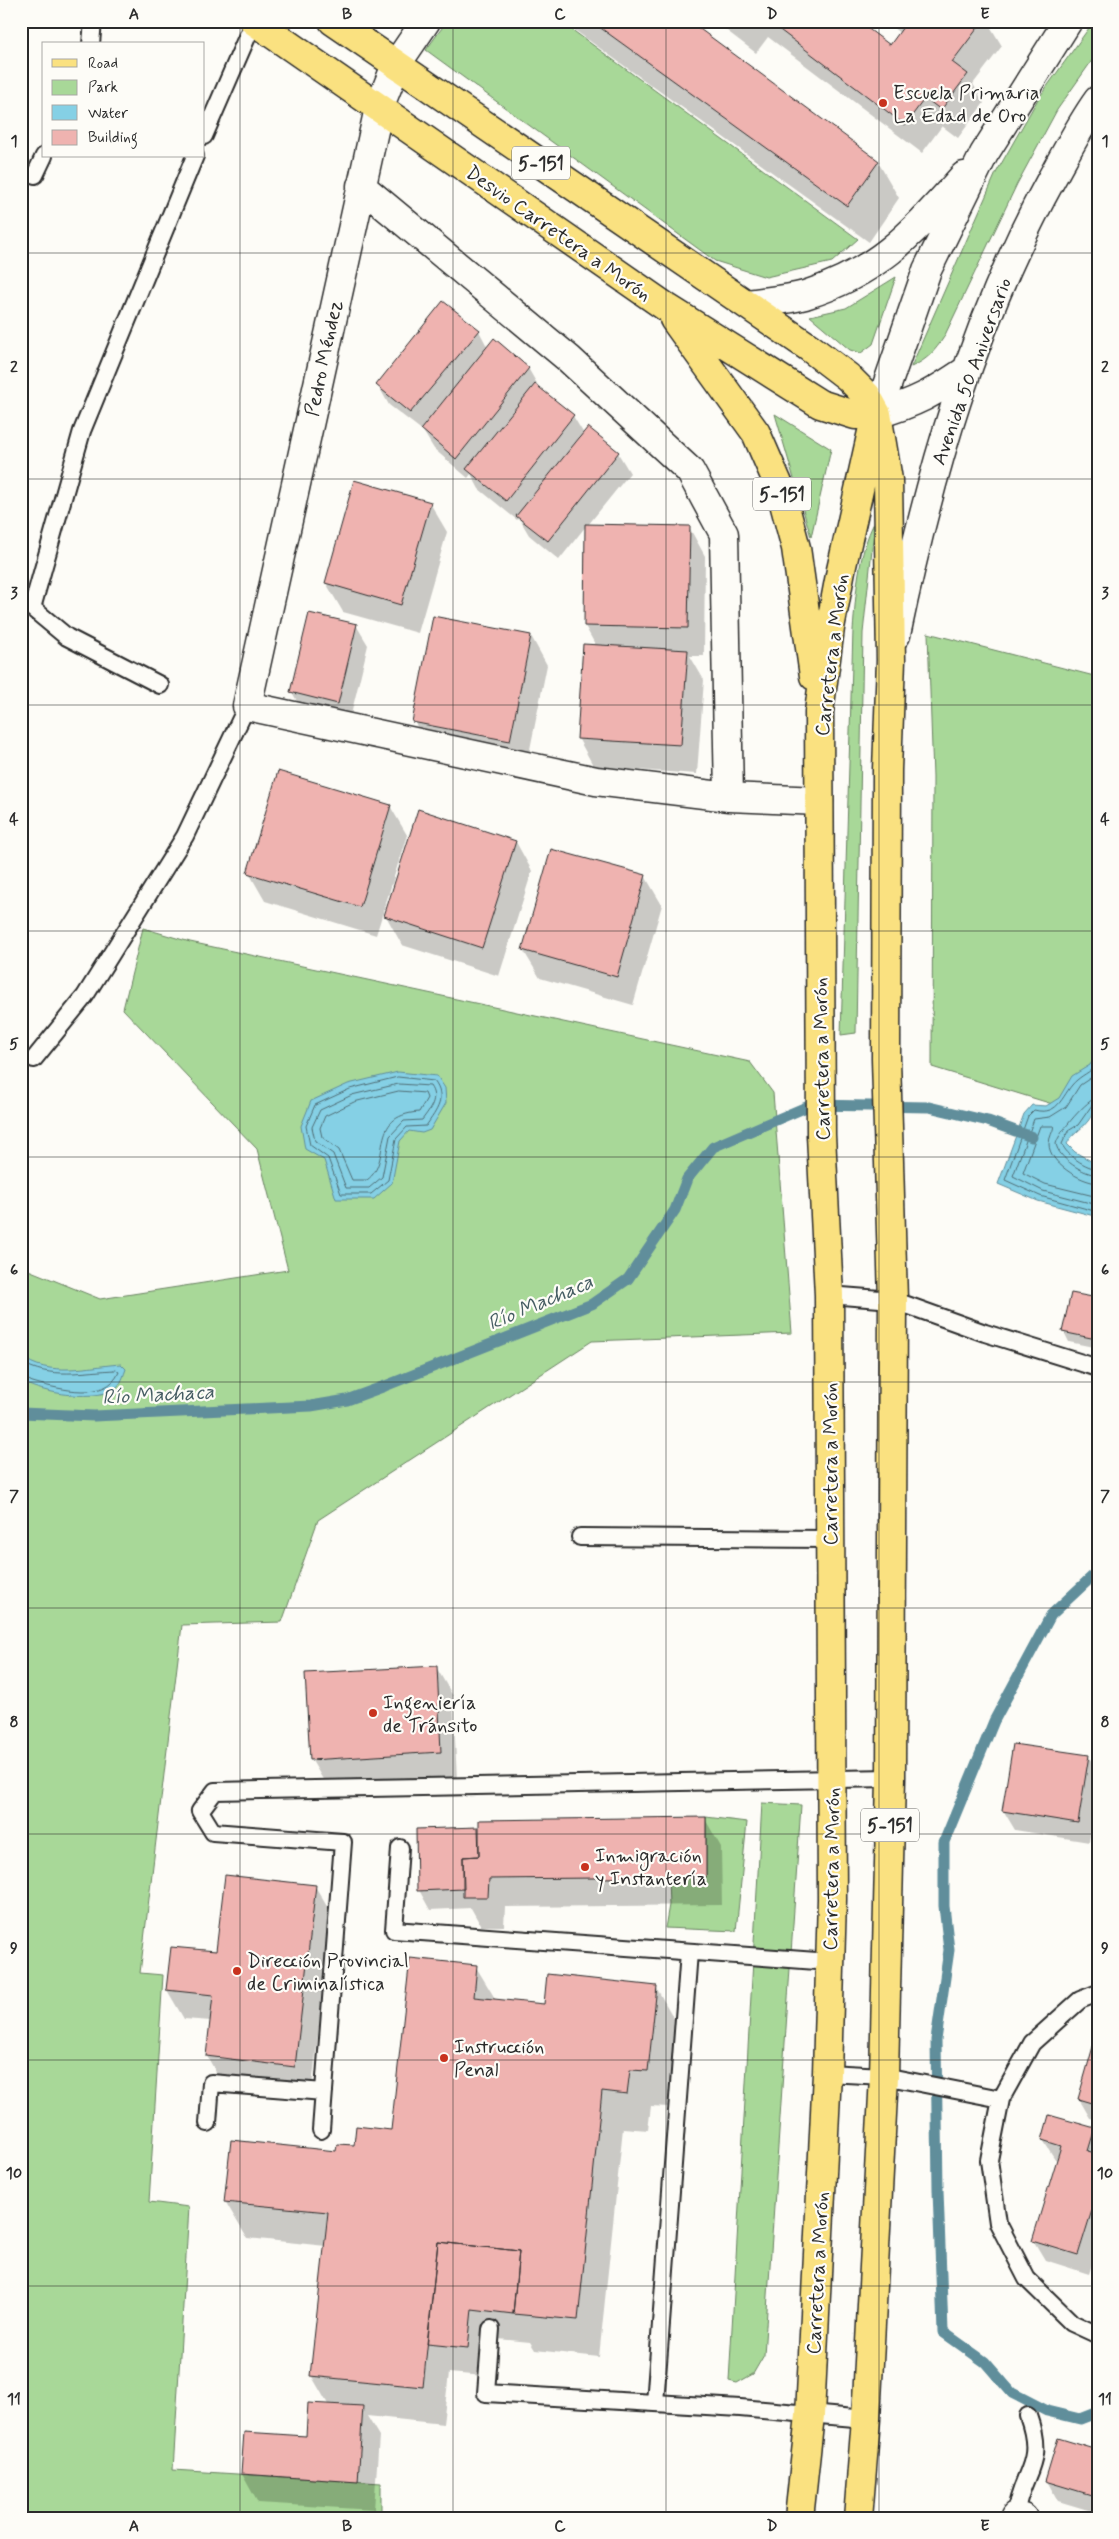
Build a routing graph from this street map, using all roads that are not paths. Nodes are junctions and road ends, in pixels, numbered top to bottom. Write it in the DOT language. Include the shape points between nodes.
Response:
graph roads {
  1 [pos="93,21"];
  2 [pos="254,21"];
  3 [pos="333,21"];
  4 [pos="426,21"];
  5 [pos="1068,21"];
  6 [pos="91,42"];
  7 [pos="396,65"];
  8 [pos="1098,100"];
  9 [pos="379,108"];
  10 [pos="205,134"];
  11 [pos="984,154"];
  12 [pos="43,158"];
  13 [pos="194,158"];
  14 [pos="35,175"];
  15 [pos="361,186"];
  16 [pos="748,304"];
  17 [pos="666,307"];
  18 [pos="966,370"];
  19 [pos="876,414"];
  20 [pos="891,660"];
  21 [pos="160,685"];
  22 [pos="247,706"];
  23 [pos="819,712"];
  24 [pos="729,797"];
  25 [pos="820,801"];
  26 [pos="34,1059"];
  27 [pos="829,1295"];
  28 [pos="893,1300"];
  29 [pos="1098,1368"];
  30 [pos="580,1537"];
  31 [pos="830,1539"];
  32 [pos="891,1778"];
  33 [pos="832,1779"];
  34 [pos="400,1848"];
  35 [pos="689,1952"];
  36 [pos="830,1962"];
  37 [pos="1098,1993"];
  38 [pos="827,2073"];
  39 [pos="884,2076"];
  40 [pos="324,2092"];
  41 [pos="1001,2099"];
  42 [pos="208,2122"];
  43 [pos="321,2130"];
  44 [pos="491,2329"];
  45 [pos="1098,2335"];
  46 [pos="655,2404"];
  47 [pos="810,2415"];
  48 [pos="1028,2416"];
  49 [pos="866,2419"];
  50 [pos="1018,2517"];
  51 [pos="800,2518"];
  52 [pos="858,2518"];
  1 -- 6 [label="lane"];
  2 -- 9 [label="main road, Desvio Carretera a Morón / 5-151"];
  2 -- 10 [label="lane"];
  3 -- 7 [label="main road, 5-151"];
  4 -- 7 [label="street, Pedro Méndez"];
  5 -- 11 [label="street"];
  7 -- 9 [label="street, Pedro Méndez"];
  7 -- 16 [label="main road, 5-151"];
  8 -- 18 [label="street, Avenida 50 Aniversario" via="1027,223"];
  9 -- 15 [label="street, Pedro Méndez"];
  9 -- 17 [label="main road, Desvio Carretera a Morón / 5-151"];
  11 -- 16 [label="street" via="913,232 880,260 846,280 803,296"];
  11 -- 19 [label="street" via="928,270"];
  12 -- 14 [label="lane"];
  13 -- 21 [label="lane" via="82,431 32,608 67,637"];
  15 -- 22 [label="street, Pedro Méndez"];
  15 -- 24 [label="street" via="570,359 690,471 724,534"];
  16 -- 19 [label="main road, 5-151" via="848,377 867,396"];
  17 -- 19 [label="main road, Desvio Carretera a Morón / 5-151" via="820,404 855,415"];
  17 -- 23 [label="main road, 5-151" via="756,433 780,488 796,548"];
  18 -- 19 [label="street, 5-151" via="934,393 910,405"];
  18 -- 20 [label="street, Avenida 50 Aniversario / 5-151" via="914,550"];
  19 -- 20 [label="main road, 5-151" via="888,480"];
  19 -- 23 [label="main road, Carretera a Morón / 5-151" via="841,570"];
  20 -- 28 [label="main road, 5-151" via="887,770 886,1059"];
  22 -- 24 [label="street" via="596,781"];
  22 -- 26 [label="lane" via="185,836 85,996"];
  23 -- 25 [label="main road, Carretera a Morón / 5-151"];
  24 -- 25 [label="street"];
  25 -- 27 [label="main road, Carretera a Morón / 5-151" via="821,1135"];
  27 -- 28 [label="lane"];
  27 -- 31 [label="main road, Carretera a Morón / 5-151"];
  28 -- 29 [label="lane"];
  28 -- 32 [label="main road, 5-151"];
  30 -- 31 [label="lane"];
  31 -- 33 [label="main road, Carretera a Morón / 5-151"];
  32 -- 33 [label="lane"];
  32 -- 39 [label="main road, 5-151"];
  33 -- 36 [label="main road, Carretera a Morón / 5-151"];
  33 -- 40 [label="lane" via="215,1791 200,1812 213,1832 343,1842"];
  34 -- 35 [label="lane" via="394,1930"];
  35 -- 36 [label="lane"];
  35 -- 46 [label="lane"];
  36 -- 38 [label="main road, Carretera a Morón / 5-151"];
  37 -- 41 [label="lane" via="1080,2000 1032,2043"];
  38 -- 39 [label="lane"];
  38 -- 47 [label="main road, Carretera a Morón / 5-151"];
  39 -- 41 [label="lane"];
  39 -- 49 [label="main road, 5-151"];
  40 -- 42 [label="lane" via="211,2083"];
  40 -- 43 [label="lane"];
  41 -- 45 [label="lane" via="989,2160 998,2223 1027,2279 1072,2323"];
  44 -- 46 [label="lane" via="486,2393"];
  46 -- 47 [label="lane"];
  47 -- 49 [label="lane"];
  47 -- 51 [label="main road, Carretera a Morón / 5-151"];
  48 -- 50 [label="lane" via="1036,2437 1036,2455 1018,2494"];
  49 -- 52 [label="main road, 5-151"];
}
